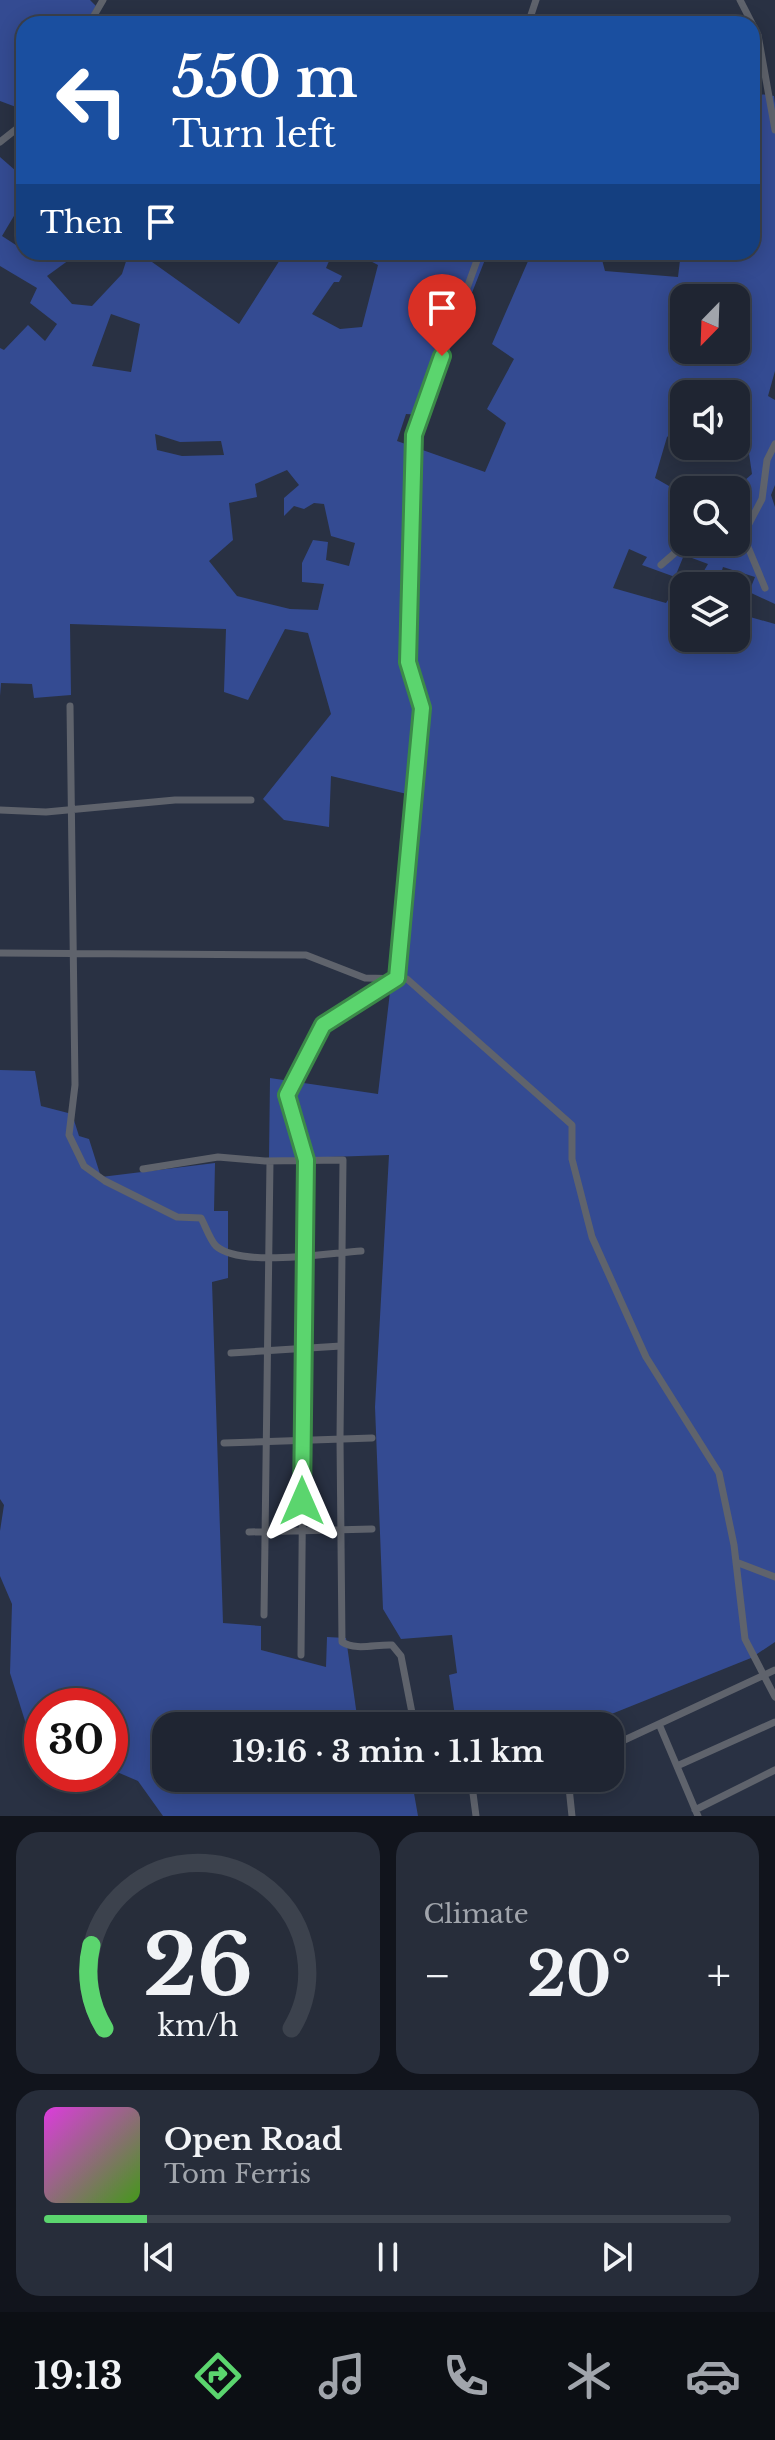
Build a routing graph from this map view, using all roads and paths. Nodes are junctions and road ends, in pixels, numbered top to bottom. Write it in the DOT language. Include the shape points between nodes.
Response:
graph roads {
  1 [pos="760,46"];
  2 [pos="16,129"];
  3 [pos="775,130"];
  4 [pos="0,142"];
  5 [pos="477,260"];
  6 [pos="775,444"];
  7 [pos="750,519"];
  8 [pos="671,556"];
  9 [pos="750,556"];
  10 [pos="661,565"];
  11 [pos="765,588"];
  12 [pos="70,706"];
  13 [pos="251,800"];
  14 [pos="72,809"];
  15 [pos="0,810"];
  16 [pos="0,953"];
  17 [pos="72,954"];
  18 [pos="397,978"];
  19 [pos="306,1160"];
  20 [pos="270,1161"];
  21 [pos="143,1169"];
  22 [pos="361,1251"];
  23 [pos="342,1252"];
  24 [pos="268,1257"];
  25 [pos="304,1257"];
  26 [pos="341,1346"];
  27 [pos="303,1349"];
  28 [pos="267,1351"];
  29 [pos="231,1353"];
  30 [pos="372,1438"];
  31 [pos="340,1439"];
  32 [pos="302,1441"];
  33 [pos="265,1442"];
  34 [pos="224,1443"];
  35 [pos="372,1529"];
  36 [pos="341,1530"];
  37 [pos="302,1531"];
  38 [pos="249,1532"];
  39 [pos="265,1532"];
  40 [pos="736,1562"];
  41 [pos="775,1577"];
  42 [pos="264,1615"];
  43 [pos="301,1655"];
  44 [pos="775,1670"];
  45 [pos="764,1675"];
  46 [pos="775,1697"];
  47 [pos="412,1712"];
  48 [pos="775,1722"];
  49 [pos="659,1724"];
  50 [pos="624,1739"];
  51 [pos="677,1766"];
  52 [pos="775,1770"];
  53 [pos="473,1792"];
  54 [pos="569,1792"];
  55 [pos="697,1813"];
  56 [pos="476,1816"];
  57 [pos="572,1816"];
  1 -- 3 [label="street"];
  2 -- 4 [label="street"];
  5 -- 18 [label="street" via="414,435 408,662 422,708"];
  6 -- 7 [label="street" via="767,460 762,499"];
  8 -- 10 [label="street"];
  9 -- 11 [label="street"];
  12 -- 14 [label="street"];
  13 -- 14 [label="street"];
  14 -- 15 [label="street"];
  14 -- 17 [label="street"];
  16 -- 17 [label="street"];
  17 -- 18 [label="street" via="306,955 365,978"];
  17 -- 24 [label="street" via="75,1085 69,1135 84,1166 177,1217 201,1218 216,1246 240,1256"];
  18 -- 19 [label="street" via="323,1025 300,1068 287,1095"];
  18 -- 40 [label="street" via="407,979 572,1125 572,1159 592,1237 646,1357 719,1473"];
  19 -- 20 [label="street"];
  19 -- 23 [label="street" via="343,1160"];
  19 -- 25 [label="street"];
  20 -- 21 [label="street" via="218,1157"];
  20 -- 24 [label="street"];
  22 -- 23 [label="street"];
  23 -- 25 [label="street"];
  23 -- 26 [label="street"];
  24 -- 25 [label="street"];
  24 -- 28 [label="street"];
  25 -- 27 [label="street"];
  26 -- 27 [label="street"];
  26 -- 31 [label="street"];
  27 -- 28 [label="street"];
  27 -- 32 [label="street"];
  28 -- 29 [label="street"];
  28 -- 33 [label="street"];
  30 -- 31 [label="street"];
  31 -- 32 [label="street"];
  31 -- 36 [label="street"];
  32 -- 33 [label="street"];
  32 -- 37 [label="street"];
  33 -- 34 [label="street"];
  33 -- 39 [label="street"];
  35 -- 36 [label="street"];
  36 -- 37 [label="street"];
  36 -- 47 [label="street" via="342,1642 355,1647 392,1645 401,1656"];
  37 -- 39 [label="street"];
  37 -- 43 [label="street"];
  38 -- 39 [label="street"];
  39 -- 42 [label="street"];
  40 -- 41 [label="street"];
  40 -- 45 [label="street" via="745,1639"];
  44 -- 45 [label="street"];
  45 -- 46 [label="street"];
  45 -- 49 [label="street"];
  48 -- 51 [label="street"];
  49 -- 50 [label="street"];
  49 -- 51 [label="street"];
  51 -- 55 [label="street"];
  52 -- 55 [label="street"];
  53 -- 56 [label="street"];
  54 -- 57 [label="street"];
}
